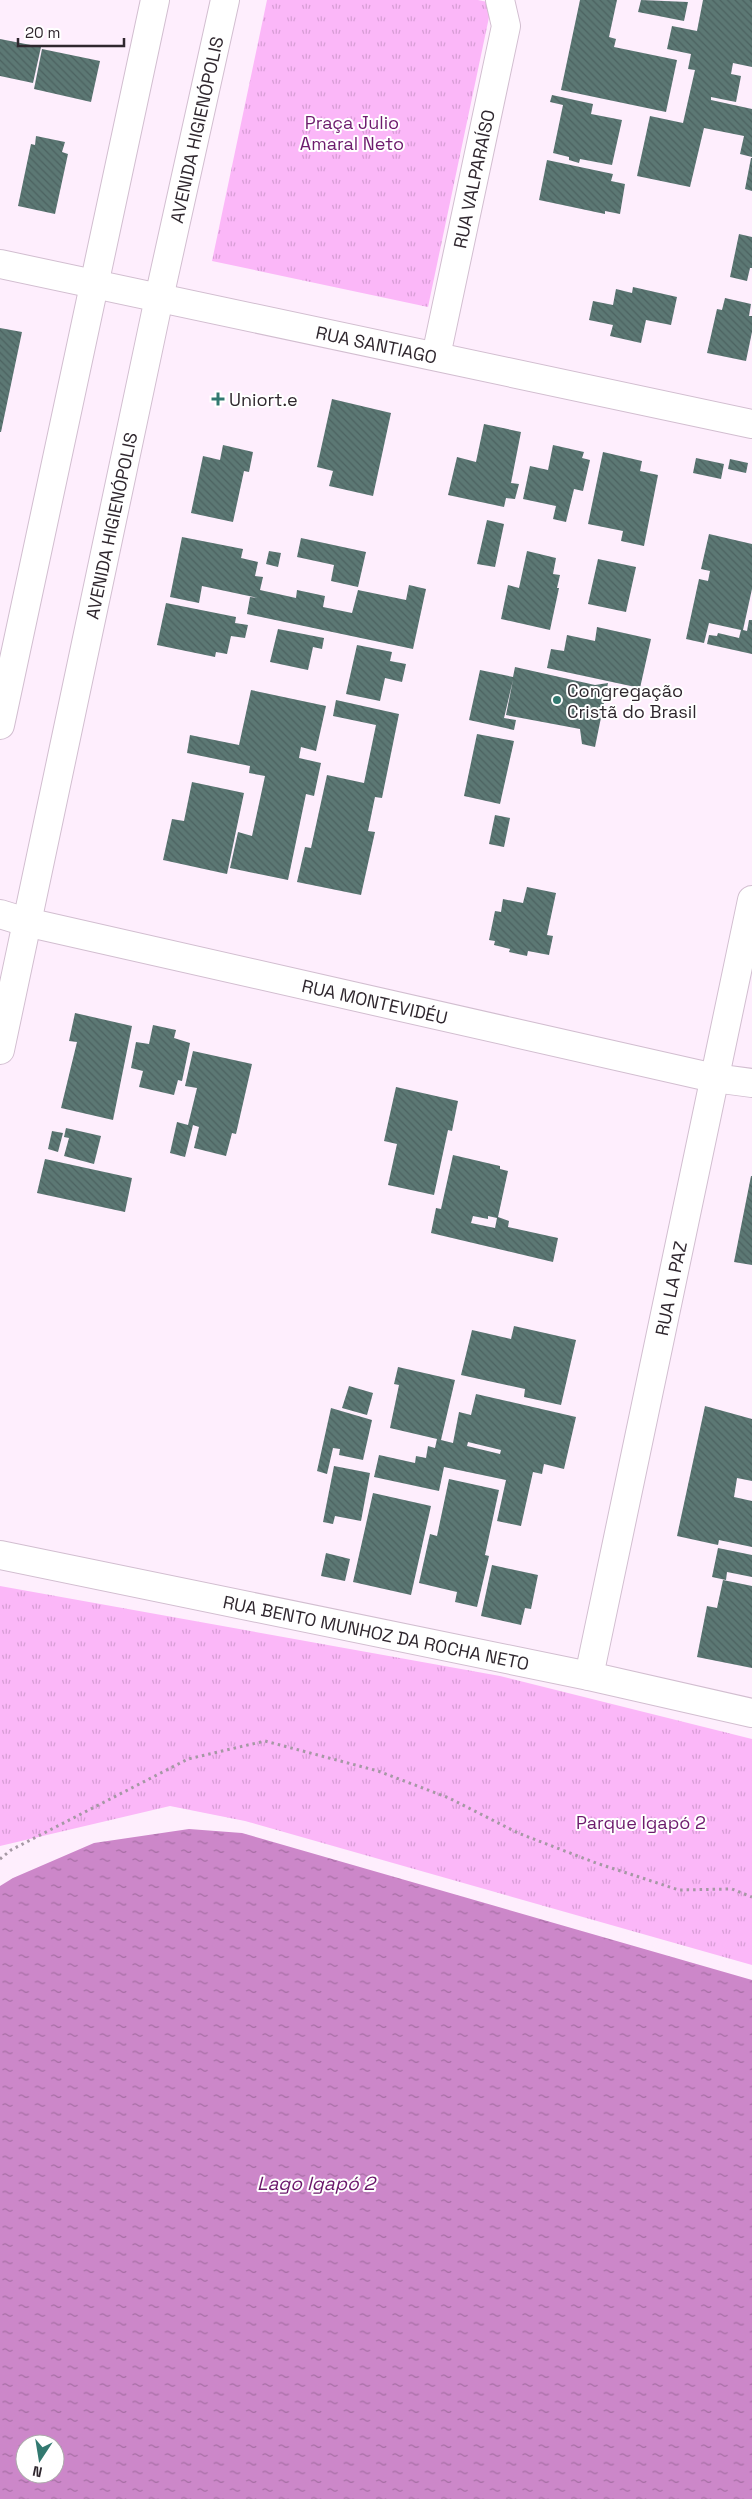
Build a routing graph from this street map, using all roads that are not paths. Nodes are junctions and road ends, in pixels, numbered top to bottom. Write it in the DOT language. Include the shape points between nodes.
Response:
graph roads {
  1 [pos="155,0"];
  2 [pos="225,0"];
  3 [pos="500,0"];
  4 [pos="0,264"];
  5 [pos="94,284"];
  6 [pos="159,298"];
  7 [pos="436,356"];
  8 [pos="752,424"];
  9 [pos="0,725"];
  10 [pos="752,900"];
  11 [pos="0,914"];
  12 [pos="26,922"];
  13 [pos="0,1050"];
  14 [pos="714,1078"];
  15 [pos="752,1083"];
  16 [pos="0,1555"];
  17 [pos="589,1676"];
  18 [pos="752,1713"];
  1 -- 5 [label="street"];
  2 -- 6 [label="street, AVENIDA HIGIENÓPOLIS"];
  3 -- 7 [label="street, RUA VALPARAÍSO" via="506,26"];
  4 -- 5 [label="street, RUA SANTIAGO"];
  5 -- 6 [label="street, RUA SANTIAGO"];
  5 -- 9 [label="street"];
  6 -- 7 [label="street, RUA SANTIAGO"];
  6 -- 12 [label="street, AVENIDA HIGIENÓPOLIS"];
  7 -- 8 [label="street, RUA SANTIAGO"];
  10 -- 14 [label="street, RUA LA PAZ"];
  11 -- 12 [label="street, RUA MONTEVIDÉU"];
  12 -- 13 [label="street, AVENIDA HIGIENÓPOLIS"];
  12 -- 14 [label="street, RUA MONTEVIDÉU"];
  14 -- 15 [label="street, RUA MONTEVIDÉU"];
  14 -- 17 [label="street, RUA LA PAZ"];
  16 -- 17 [label="street, RUA BENTO MUNHOZ DA ROCHA NETO"];
  17 -- 18 [label="street, RUA BENTO MUNHOZ DA ROCHA NETO"];
}
